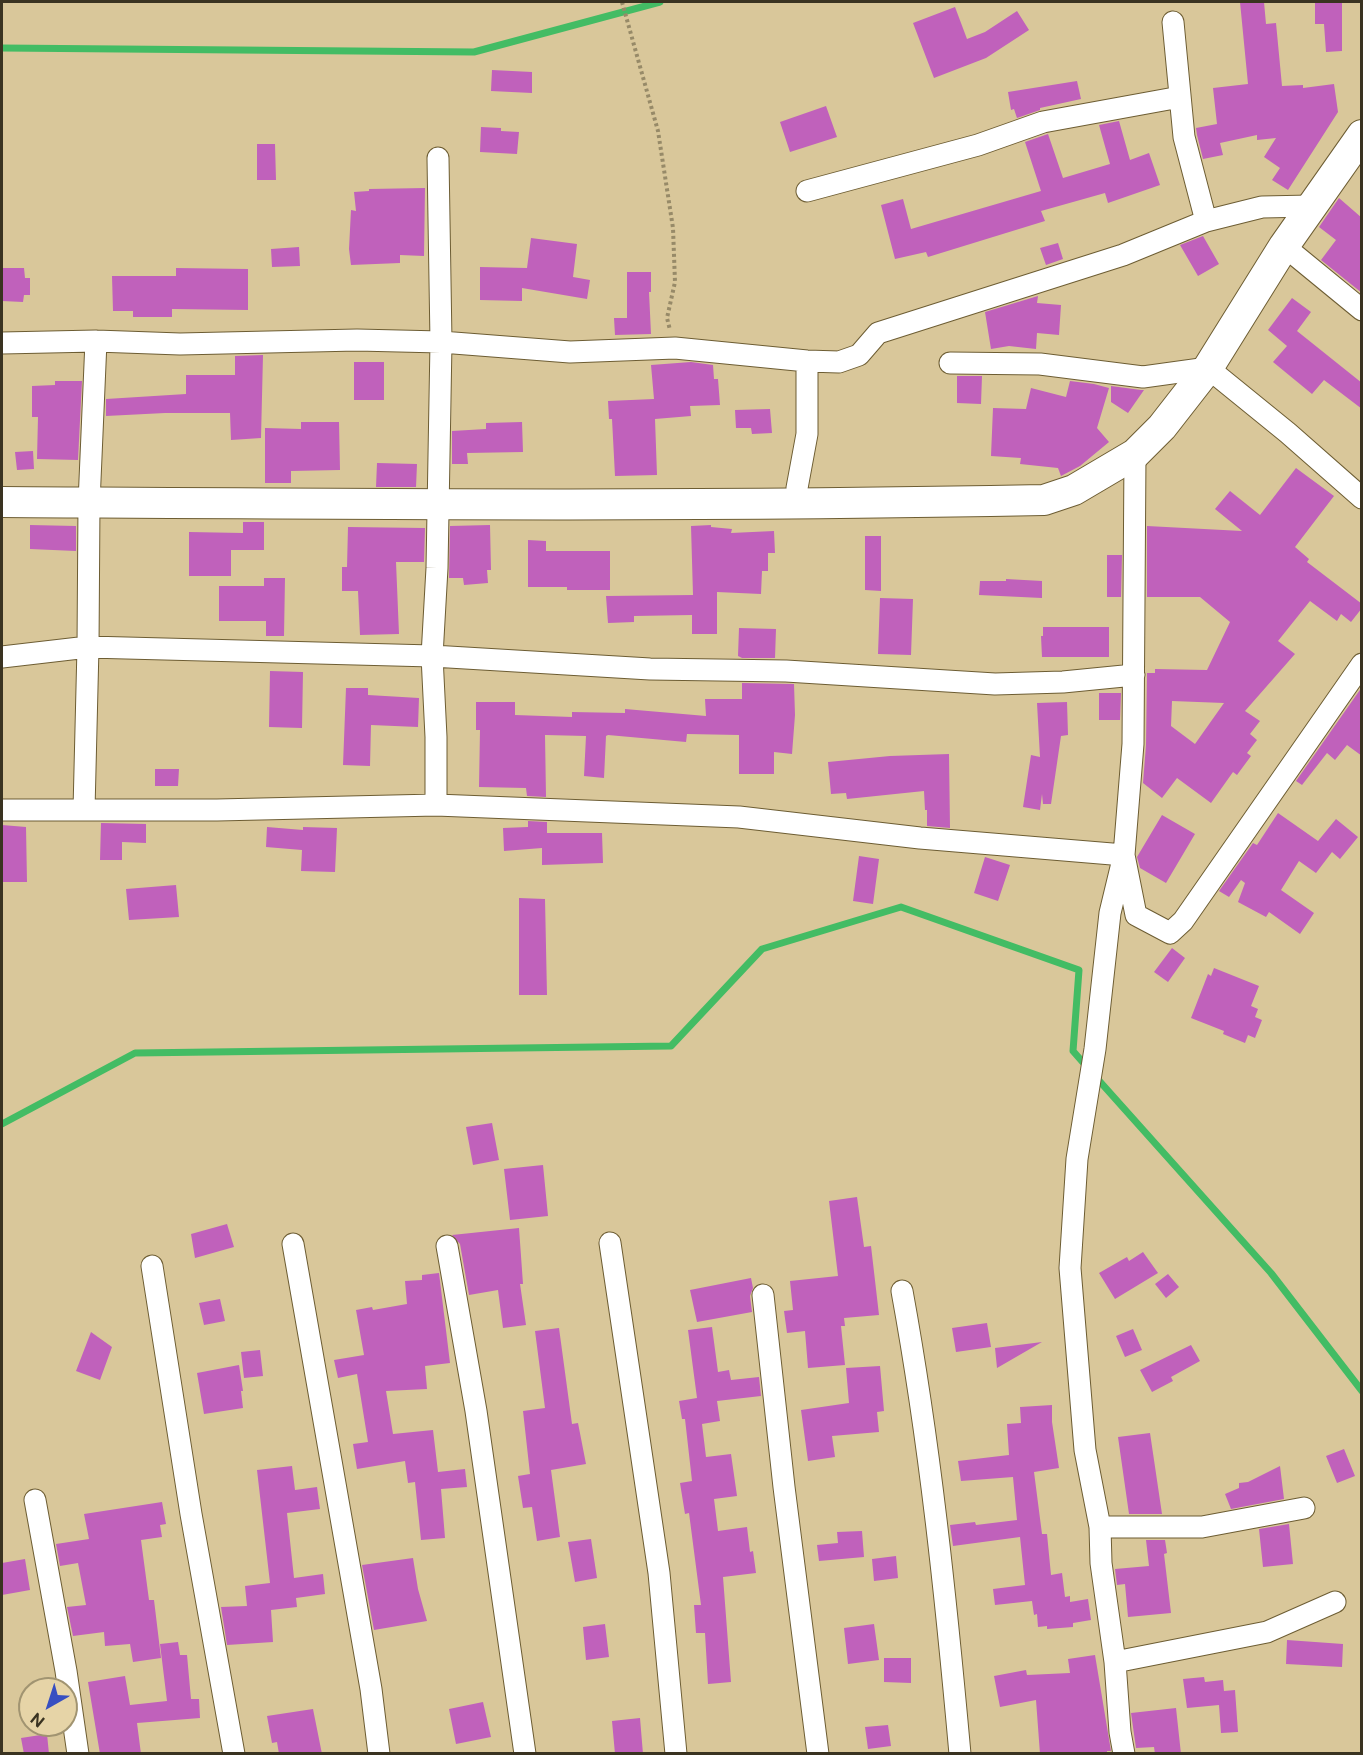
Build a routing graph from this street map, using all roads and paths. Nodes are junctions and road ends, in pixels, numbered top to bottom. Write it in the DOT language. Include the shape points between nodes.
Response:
graph roads {
  1 [pos="622,2"];
  2 [pos="1173,22"];
  3 [pos="1180,97"];
  4 [pos="1362,135"];
  5 [pos="438,158"];
  6 [pos="807,191"];
  7 [pos="1311,206"];
  8 [pos="1206,221"];
  9 [pos="1284,246"];
  10 [pos="1362,310"];
  11 [pos="96,341"];
  12 [pos="441,342"];
  13 [pos="2,343"];
  14 [pos="675,348"];
  15 [pos="807,362"];
  16 [pos="950,363"];
  17 [pos="1208,368"];
  18 [pos="1136,454"];
  19 [pos="1362,498"];
  20 [pos="2,502"];
  21 [pos="89,503"];
  22 [pos="798,504"];
  23 [pos="438,506"];
  24 [pos="88,647"];
  25 [pos="432,656"];
  26 [pos="2,657"];
  27 [pos="1362,664"];
  28 [pos="1134,675"];
  29 [pos="1356,687"];
  30 [pos="436,805"];
  31 [pos="2,810"];
  32 [pos="84,810"];
  33 [pos="1124,855"];
  34 [pos="610,1243"];
  35 [pos="293,1244"];
  36 [pos="447,1246"];
  37 [pos="152,1266"];
  38 [pos="902,1291"];
  39 [pos="763,1296"];
  40 [pos="35,1500"];
  41 [pos="1304,1508"];
  42 [pos="1100,1527"];
  43 [pos="1335,1602"];
  44 [pos="1115,1662"];
  45 [pos="78,1754"];
  46 [pos="234,1754"];
  47 [pos="379,1754"];
  48 [pos="525,1754"];
  49 [pos="676,1754"];
  50 [pos="818,1754"];
  51 [pos="960,1754"];
  52 [pos="1124,1754"];
  1 -- 14 [label="path" via="658,131 670,206 675,282 667,318"];
  2 -- 3 [label="street"];
  3 -- 6 [label="street" via="1043,122 978,145"];
  3 -- 8 [label="street" via="1184,137"];
  4 -- 7 [label="street"];
  5 -- 12 [label="street"];
  7 -- 8 [label="street" via="1262,207"];
  7 -- 9 [label="street"];
  8 -- 15 [label="street" via="1122,255 878,333 859,355 839,362"];
  9 -- 10 [label="street"];
  9 -- 17 [label="street"];
  11 -- 12 [label="street"];
  11 -- 13 [label="street"];
  11 -- 21 [label="street"];
  12 -- 14 [label="street" via="570,352"];
  12 -- 23 [label="street"];
  14 -- 15 [label="street"];
  15 -- 22 [label="street" via="807,434 797,488"];
  16 -- 17 [label="street" via="1041,364 1143,377"];
  17 -- 18 [label="street"];
  17 -- 19 [label="street"];
  18 -- 22 [label="street" via="1074,490 1044,500"];
  18 -- 28 [label="street"];
  20 -- 21 [label="street"];
  21 -- 23 [label="street"];
  21 -- 24 [label="street"];
  22 -- 23 [label="street"];
  23 -- 25 [label="street"];
  24 -- 25 [label="street"];
  24 -- 26 [label="street"];
  24 -- 32 [label="street"];
  25 -- 28 [label="street" via="995,684"];
  25 -- 30 [label="street"];
  27 -- 29 [label="street"];
  28 -- 33 [label="street"];
  29 -- 33 [label="street" via="1184,921 1170,933 1136,915"];
  30 -- 32 [label="street"];
  30 -- 33 [label="street" via="739,817 920,838"];
  31 -- 32 [label="street"];
  33 -- 42 [label="street" via="1110,913 1095,1049 1077,1159 1070,1268 1085,1450"];
  34 -- 49 [label="street" via="659,1573"];
  35 -- 47 [label="street"];
  36 -- 48 [label="street" via="476,1411"];
  37 -- 46 [label="street"];
  38 -- 51 [label="street" via="949,1631"];
  39 -- 50 [label="street"];
  40 -- 45 [label="street"];
  41 -- 42 [label="street" via="1202,1527"];
  42 -- 44 [label="street"];
  43 -- 44 [label="street" via="1268,1632"];
  44 -- 52 [label="street"];
}
